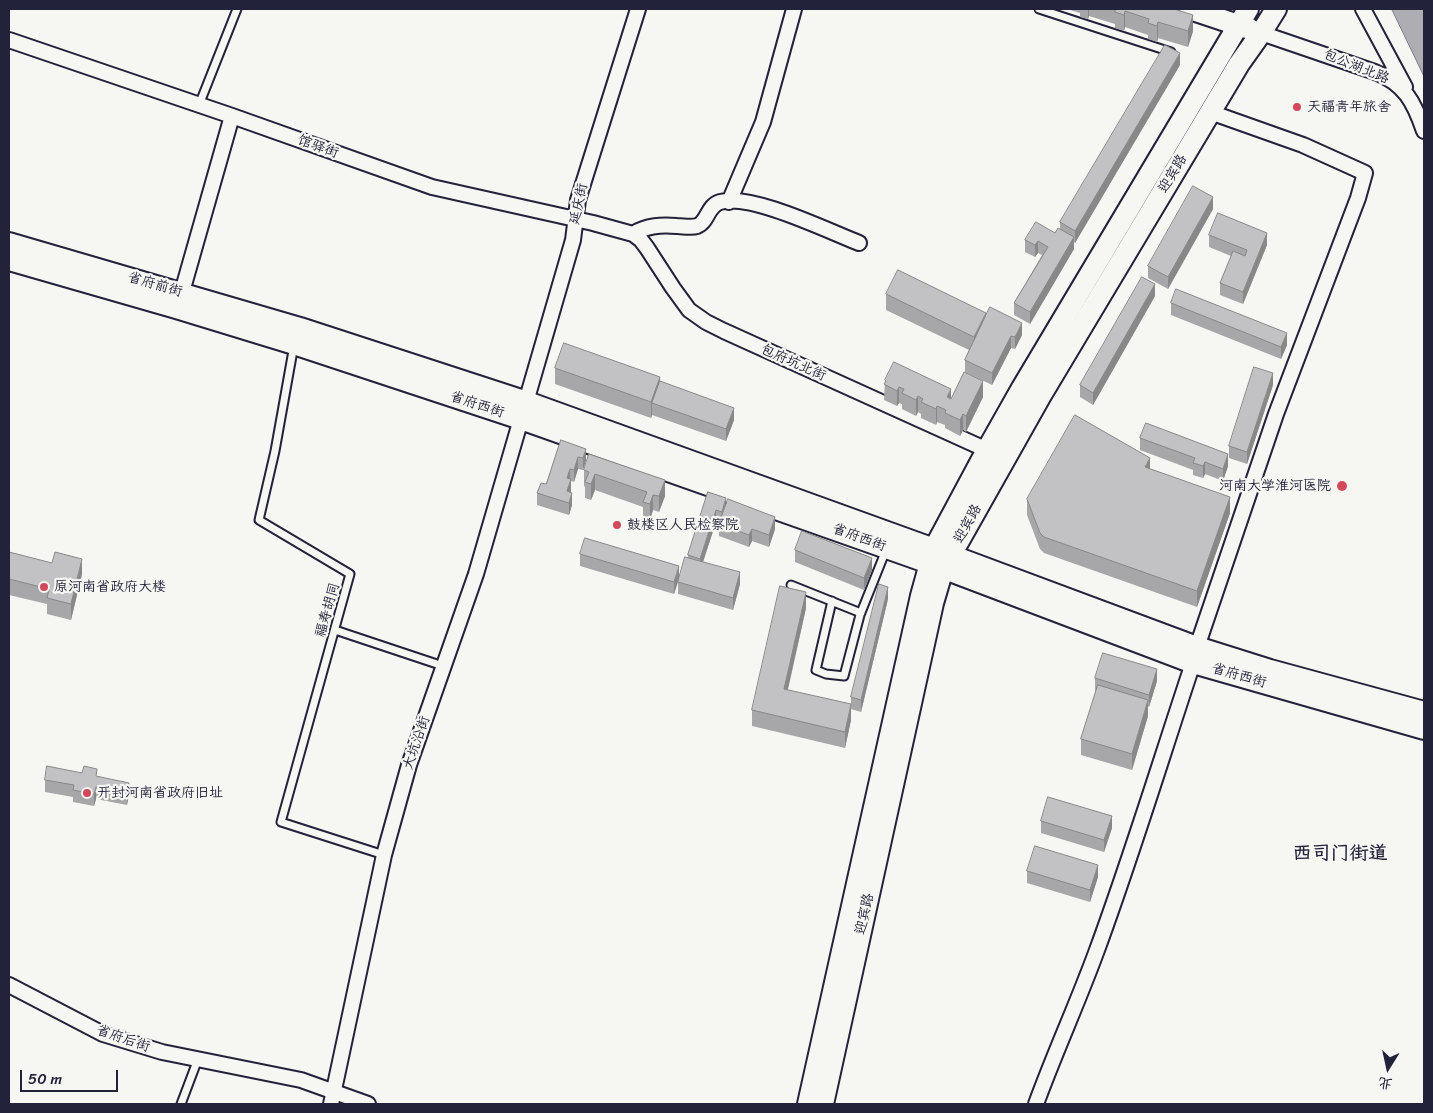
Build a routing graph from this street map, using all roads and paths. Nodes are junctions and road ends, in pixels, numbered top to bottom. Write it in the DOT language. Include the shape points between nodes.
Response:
graph roads {
  1 [pos="237,9"];
  2 [pos="638,9"];
  3 [pos="794,9"];
  4 [pos="1039,9"];
  5 [pos="1190,9"];
  6 [pos="1276,9"];
  7 [pos="1364,9"];
  8 [pos="1243,17"];
  9 [pos="1262,33"];
  10 [pos="9,40"];
  11 [pos="1179,54"];
  12 [pos="1411,99"];
  13 [pos="199,104"];
  14 [pos="1210,112"];
  15 [pos="232,116"];
  16 [pos="1424,131"];
  17 [pos="729,202"];
  18 [pos="575,219"];
  19 [pos="633,234"];
  20 [pos="9,243"];
  21 [pos="859,243"];
  22 [pos="9,260"];
  23 [pos="182,292"];
  24 [pos="297,336"];
  25 [pos="524,410"];
  26 [pos="987,450"];
  27 [pos="886,548"];
  28 [pos="939,559"];
  29 [pos="791,585"];
  30 [pos="832,601"];
  31 [pos="861,613"];
  32 [pos="335,630"];
  33 [pos="1195,655"];
  34 [pos="443,666"];
  35 [pos="1424,712"];
  36 [pos="1424,729"];
  37 [pos="384,855"];
  38 [pos="9,985"];
  39 [pos="198,1059"];
  40 [pos="332,1098"];
  41 [pos="181,1104"];
  42 [pos="368,1104"];
  43 [pos="808,1104"];
  44 [pos="823,1104"];
  45 [pos="1036,1104"];
  1 -- 13 [label="lane"];
  2 -- 18 [label="street, 延庆街" via="578,200"];
  3 -- 17 [label="street" via="764,122"];
  4 -- 11 [label="lane"];
  5 -- 8 [label="street"];
  6 -- 9 [label="street, 迎宾路"];
  7 -- 12 [label="street"];
  8 -- 9 [label="street"];
  8 -- 26 [label="street, 迎宾路"];
  9 -- 12 [label="street, 包公湖北路" via="1375,72 1396,83"];
  9 -- 14 [label="street, 迎宾路"];
  10 -- 13 [label="street, 馆驿街"];
  12 -- 16 [label="street, 包公湖北路"];
  13 -- 15 [label="street, 馆驿街"];
  14 -- 28 [label="street, 迎宾路"];
  14 -- 33 [label="street" via="1304,145 1366,172 1276,414"];
  15 -- 18 [label="street, 馆驿街" via="432,187"];
  15 -- 23 [label="street"];
  17 -- 19 [label="street" via="712,206 697,226 657,226"];
  17 -- 21 [label="street" via="761,204"];
  18 -- 19 [label="street, 馆驿街"];
  18 -- 25 [label="street, 延庆街" via="573,240"];
  19 -- 26 [label="street, 包府坑北街" via="647,248 689,310 706,322"];
  20 -- 23 [label="street, 省府前街"];
  22 -- 24 [label="street, 省府前街" via="176,308"];
  23 -- 24 [label="street, 省府前街"];
  24 -- 25 [label="street, 省府西街"];
  24 -- 32 [label="lane, 福寿胡同" via="259,520 350,574"];
  25 -- 27 [label="street, 省府西街"];
  25 -- 28 [label="street, 省府西街"];
  25 -- 34 [label="street, 大坑沿街" via="476,574"];
  26 -- 28 [label="street, 迎宾路"];
  27 -- 28 [label="street, 省府西街"];
  27 -- 31 [label="lane"];
  28 -- 33 [label="street, 省府西街"];
  28 -- 43 [label="street, 迎宾路"];
  28 -- 44 [label="street, 迎宾路" via="933,603"];
  29 -- 30 [label="lane"];
  30 -- 31 [label="lane"];
  30 -- 31 [label="lane" via="816,670 844,676"];
  32 -- 34 [label="lane"];
  32 -- 37 [label="lane, 福寿胡同" via="281,822"];
  33 -- 35 [label="street, 省府西街" via="1270,670"];
  33 -- 36 [label="street, 省府西街"];
  33 -- 45 [label="street" via="1121,884"];
  34 -- 37 [label="street, 大坑沿街" via="409,765"];
  37 -- 40 [label="street, 大坑沿街"];
  38 -- 39 [label="street, 省府后街" via="103,1034"];
  39 -- 40 [label="street, 省府后街" via="301,1080"];
  39 -- 41 [label="lane"];
  40 -- 42 [label="street, 省府后街"];
}
